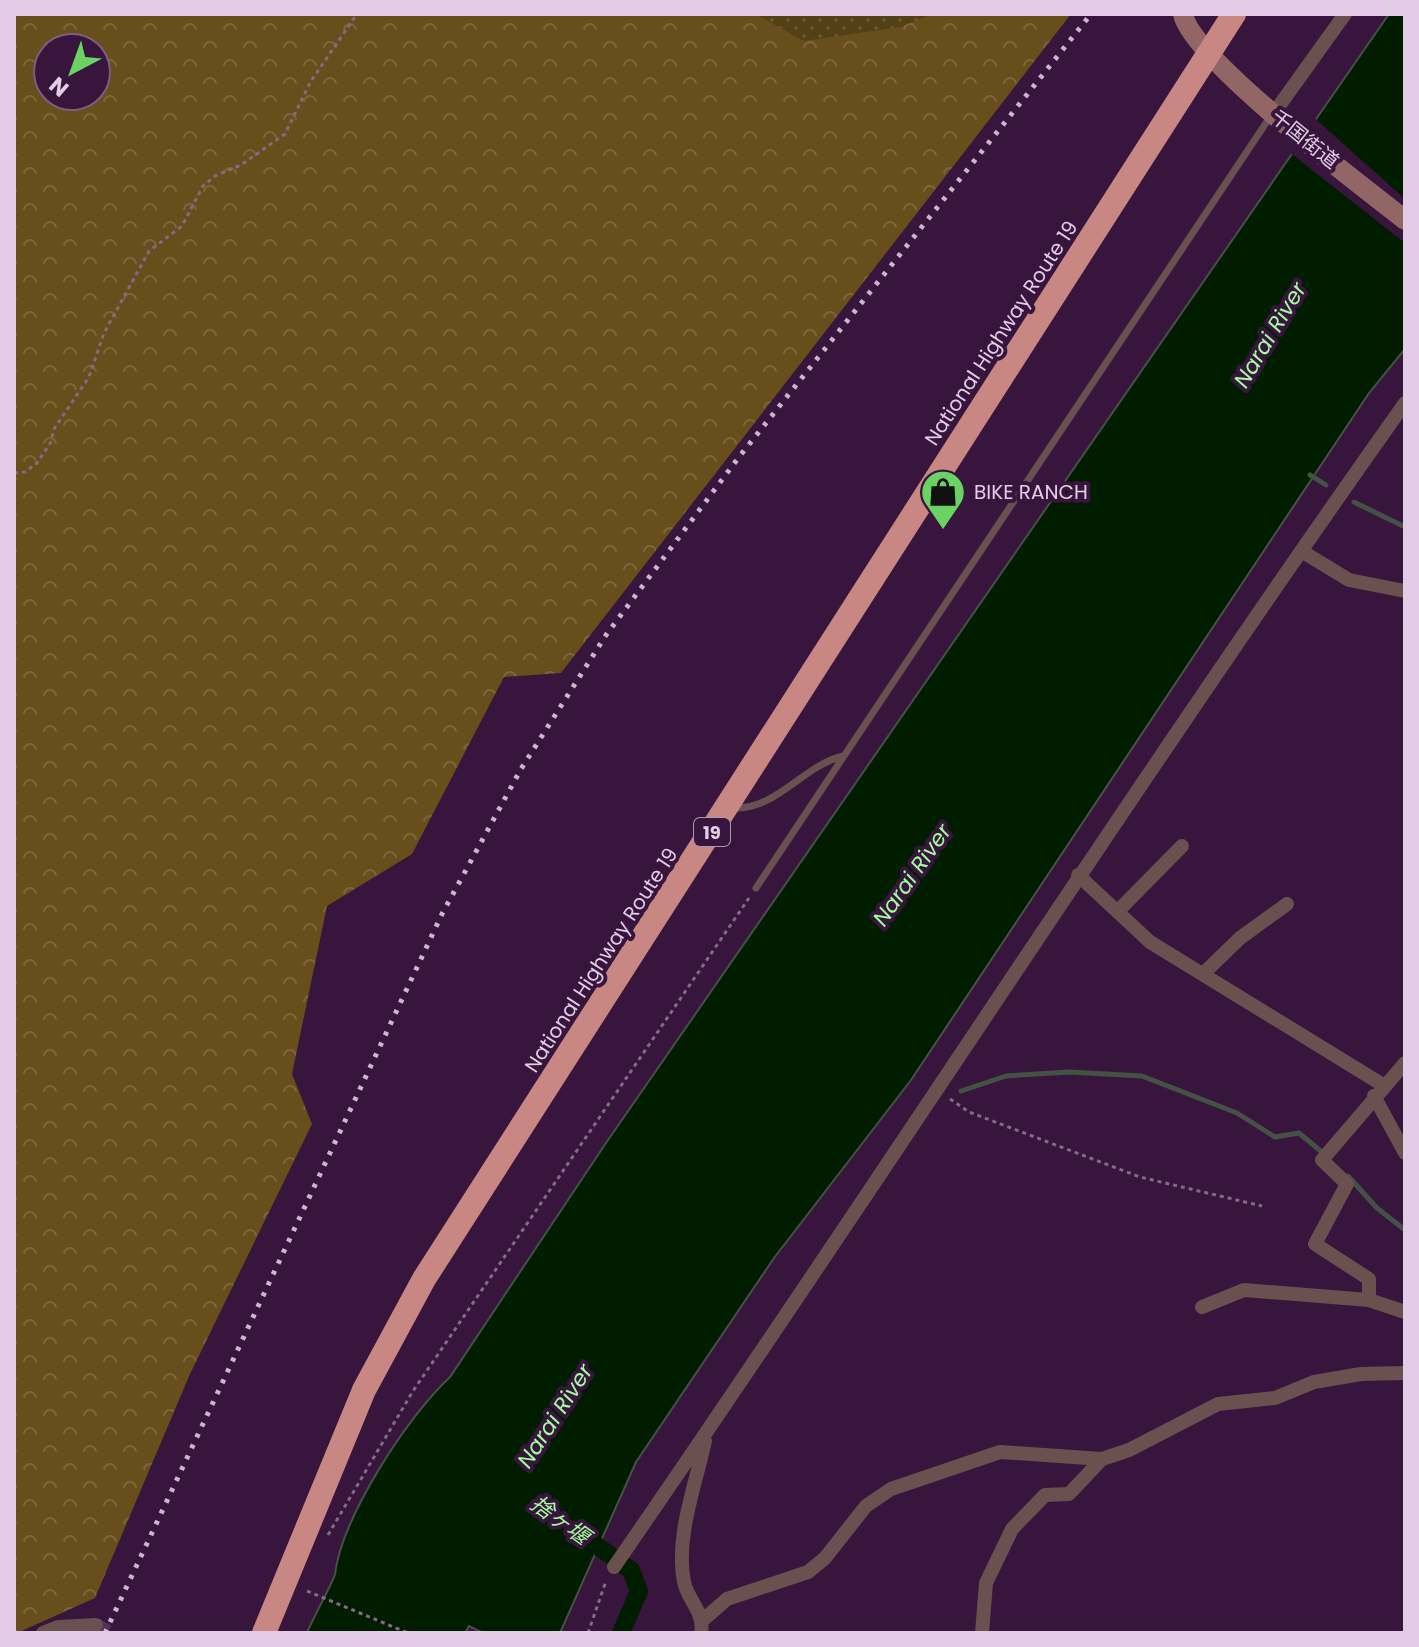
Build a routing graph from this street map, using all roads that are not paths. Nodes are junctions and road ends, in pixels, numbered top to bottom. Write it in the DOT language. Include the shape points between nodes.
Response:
graph roads {
  1 [pos="1183,14"];
  2 [pos="1234,14"];
  3 [pos="1345,14"];
  4 [pos="1207,55"];
  5 [pos="1278,116"];
  6 [pos="1405,220"];
  7 [pos="1405,403"];
  8 [pos="1303,552"];
  9 [pos="1405,591"];
  10 [pos="843,756"];
  11 [pos="727,808"];
  12 [pos="1182,846"];
  13 [pos="1078,875"];
  14 [pos="756,888"];
  15 [pos="1287,904"];
  16 [pos="1118,911"];
  17 [pos="1204,973"];
  18 [pos="1405,1063"];
  19 [pos="1378,1091"];
  20 [pos="1405,1153"];
  21 [pos="1369,1300"];
  22 [pos="1202,1307"];
  23 [pos="1405,1312"];
  24 [pos="1405,1373"];
  25 [pos="707,1432"];
  26 [pos="1102,1459"];
  27 [pos="614,1567"];
  28 [pos="96,1625"];
  29 [pos="702,1626"];
  30 [pos="43,1633"];
  31 [pos="264,1633"];
  32 [pos="982,1633"];
  1 -- 4 [label="street, 千国街道" via="1186,28"];
  2 -- 4 [label="highway, 19"];
  3 -- 5 [label="street"];
  4 -- 5 [label="street, 千国街道"];
  4 -- 11 [label="highway, National Highway Route 19 / 19"];
  5 -- 6 [label="street, 千国街道"];
  5 -- 10 [label="lane"];
  7 -- 8 [label="street"];
  8 -- 9 [label="street" via="1349,580"];
  8 -- 13 [label="street"];
  10 -- 11 [label="lane" via="823,761 771,800 749,809"];
  10 -- 14 [label="lane"];
  11 -- 31 [label="highway, National Highway Route 19 / 19" via="403,1317 364,1390"];
  12 -- 16 [label="street"];
  13 -- 16 [label="street"];
  13 -- 25 [label="street" via="939,1091"];
  15 -- 17 [label="street"];
  16 -- 17 [label="street" via="1150,942"];
  17 -- 19 [label="street"];
  18 -- 19 [label="street"];
  19 -- 20 [label="street"];
  19 -- 21 [label="street" via="1322,1160 1347,1184 1315,1244 1369,1279"];
  21 -- 22 [label="street" via="1244,1290"];
  21 -- 23 [label="street"];
  24 -- 26 [label="street" via="1361,1374 1314,1382 1275,1398 1218,1404"];
  25 -- 27 [label="street"];
  25 -- 29 [label="street" via="682,1546 684,1584"];
  26 -- 29 [label="street" via="1000,1452 891,1489 866,1506 808,1572 727,1599"];
  26 -- 32 [label="street" via="1069,1494 1045,1495 1012,1529 986,1583"];
  28 -- 30 [label="street"];
}
